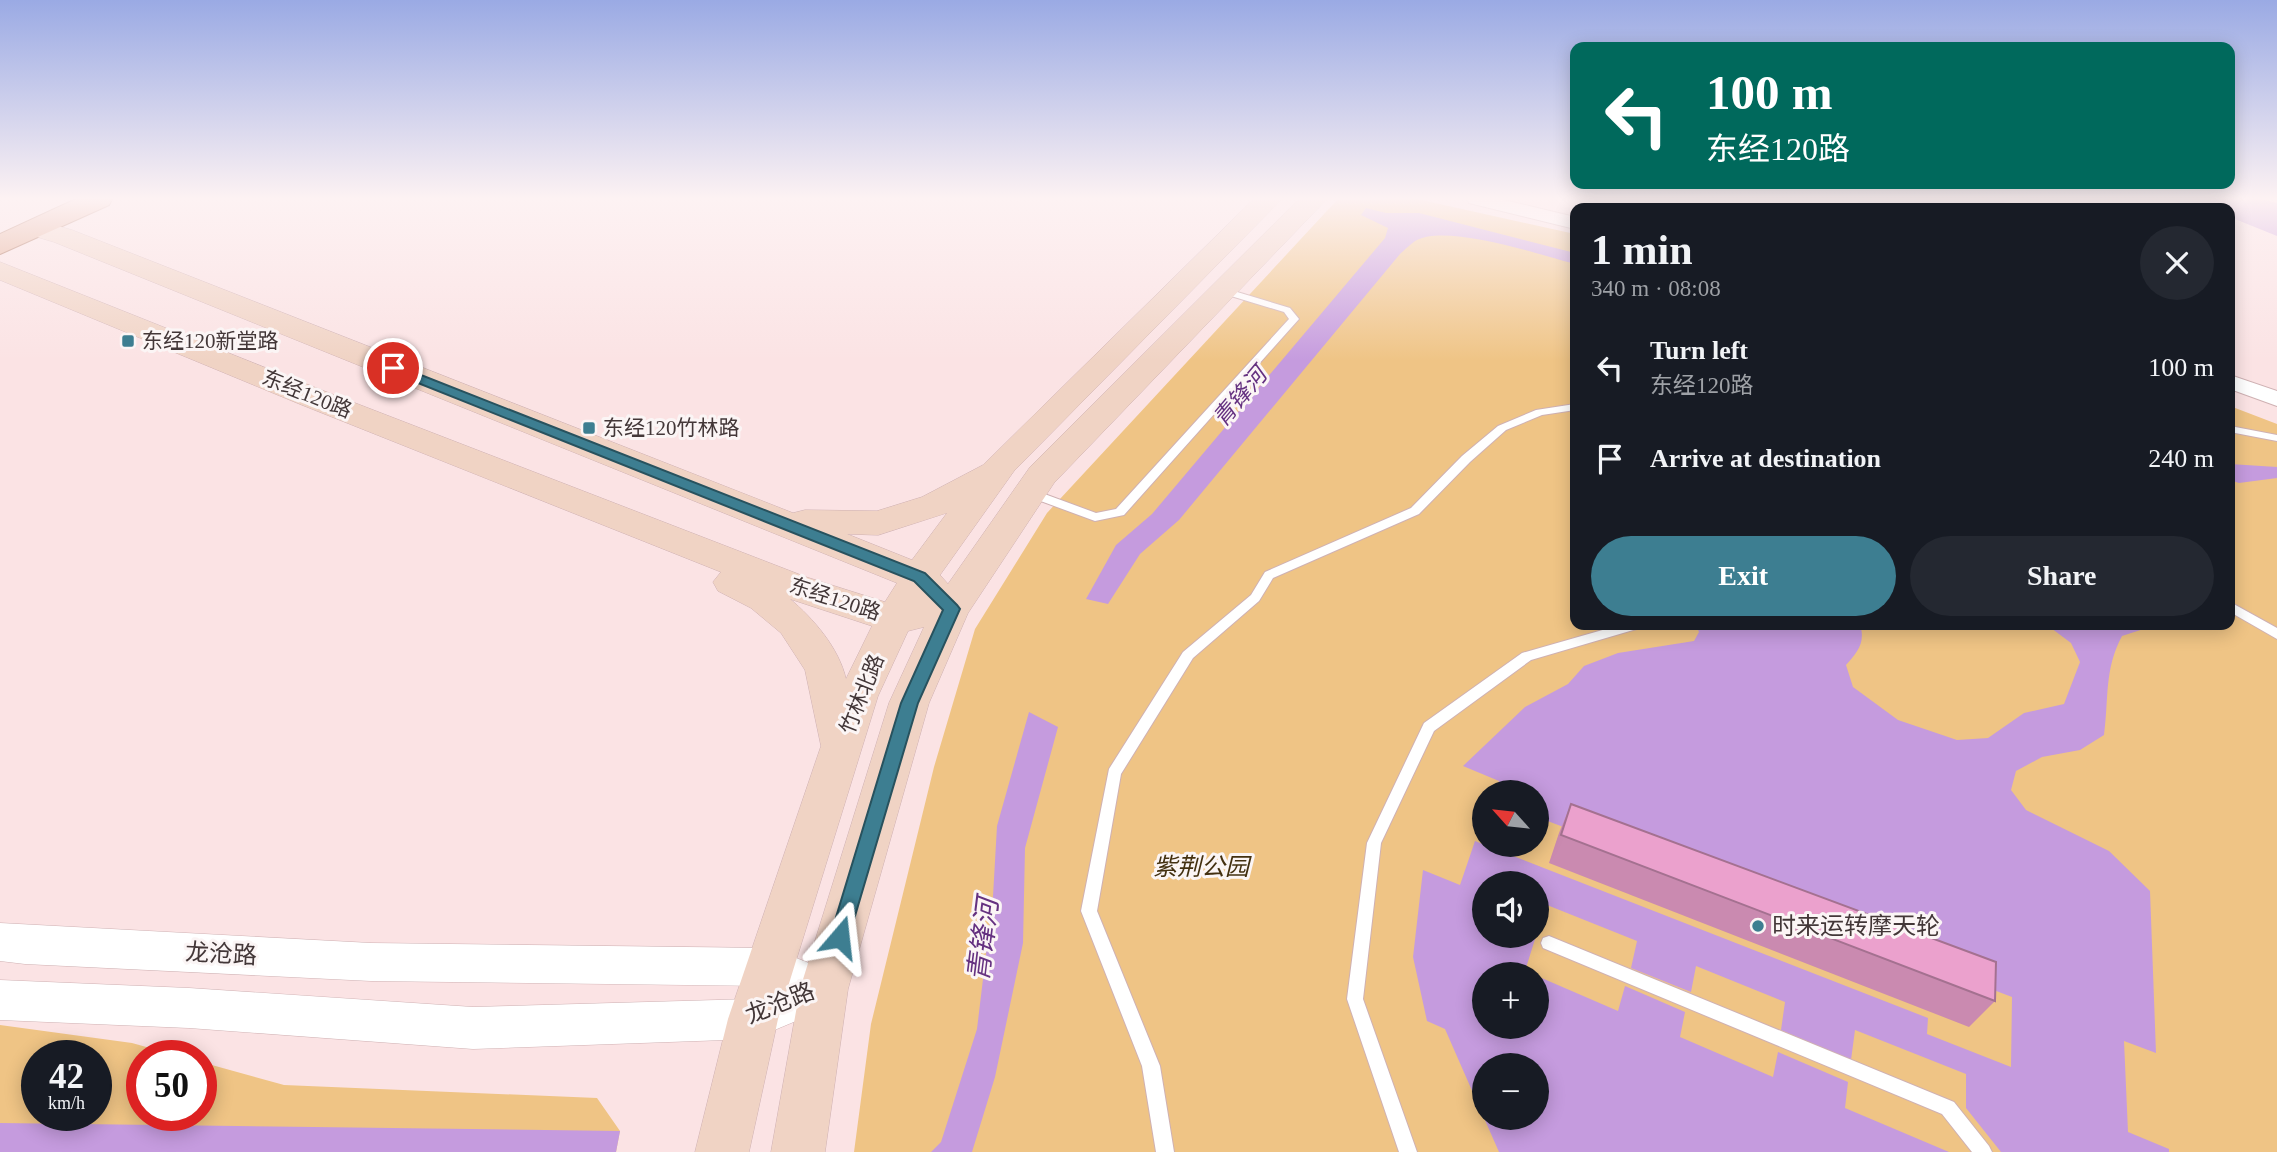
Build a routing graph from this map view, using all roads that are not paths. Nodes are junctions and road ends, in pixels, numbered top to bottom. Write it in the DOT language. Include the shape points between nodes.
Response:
graph roads {
  1 [pos="105,253"];
  2 [pos="1215,253"];
  3 [pos="1261,253"];
  4 [pos="0,270"];
  5 [pos="1224,291"];
  6 [pos="2235,384"];
  7 [pos="2277,399"];
  8 [pos="1060,407"];
  9 [pos="1570,408"];
  10 [pos="2235,430"];
  11 [pos="2277,438"];
  12 [pos="526,480"];
  13 [pos="1031,493"];
  14 [pos="771,519"];
  15 [pos="919,577"];
  16 [pos="951,609"];
  17 [pos="2235,610"];
  18 [pos="894,619"];
  19 [pos="1618,630"];
  20 [pos="2277,634"];
  21 [pos="842,746"];
  22 [pos="0,942"];
  23 [pos="1549,943"];
  24 [pos="771,967"];
  25 [pos="824,989"];
  26 [pos="0,1000"];
  27 [pos="753,1019"];
  28 [pos="722,1152"];
  29 [pos="797,1152"];
  30 [pos="1165,1152"];
  31 [pos="1408,1152"];
  32 [pos="1983,1152"];
  1 -- 14 [label="main road"];
  2 -- 8 [label="main road, 竹林北路"];
  3 -- 5 [label="main road"];
  4 -- 12 [label="main road, 东经120路"];
  5 -- 13 [label="main road" via="1042,475"];
  5 -- 13 [label="lane" via="1287,310 1294,319 1120,512 1095,517"];
  6 -- 7 [label="street"];
  8 -- 14 [label="main road" via="983,479 934,505 878,523"];
  8 -- 15 [label="main road, 竹林北路" via="1002,463"];
  9 -- 30 [label="lane" via="1540,412 1502,428 1415,511 1269,575 1255,598 1188,655 1114,773 1089,911 1151,1066"];
  10 -- 11 [label="lane"];
  12 -- 18 [label="main road, 东经120路" via="793,586"];
  12 -- 21 [label="main road" via="764,598 794,623 824,668"];
  13 -- 16 [label="main road"];
  14 -- 15 [label="main road"];
  15 -- 16 [label="main road"];
  15 -- 18 [label="main road, 竹林北路"];
  16 -- 18 [label="main road, 东经120路"];
  16 -- 25 [label="main road" via="909,703"];
  17 -- 20 [label="lane"];
  18 -- 21 [label="main road, 竹林北路" via="858,696"];
  19 -- 31 [label="lane" via="1527,656 1429,727 1374,843 1355,999"];
  21 -- 24 [label="main road, 竹林北路"];
  22 -- 24 [label="street, 龙沧路" via="371,962"];
  23 -- 32 [label="lane" via="1948,1108"];
  24 -- 25 [label="street, 龙沧路"];
  24 -- 27 [label="main road, 竹林北路"];
  25 -- 27 [label="street, 龙沧路"];
  25 -- 29 [label="main road"];
  26 -- 27 [label="street, 龙沧路" via="473,1028"];
  27 -- 28 [label="main road, 竹林北路"];
}
